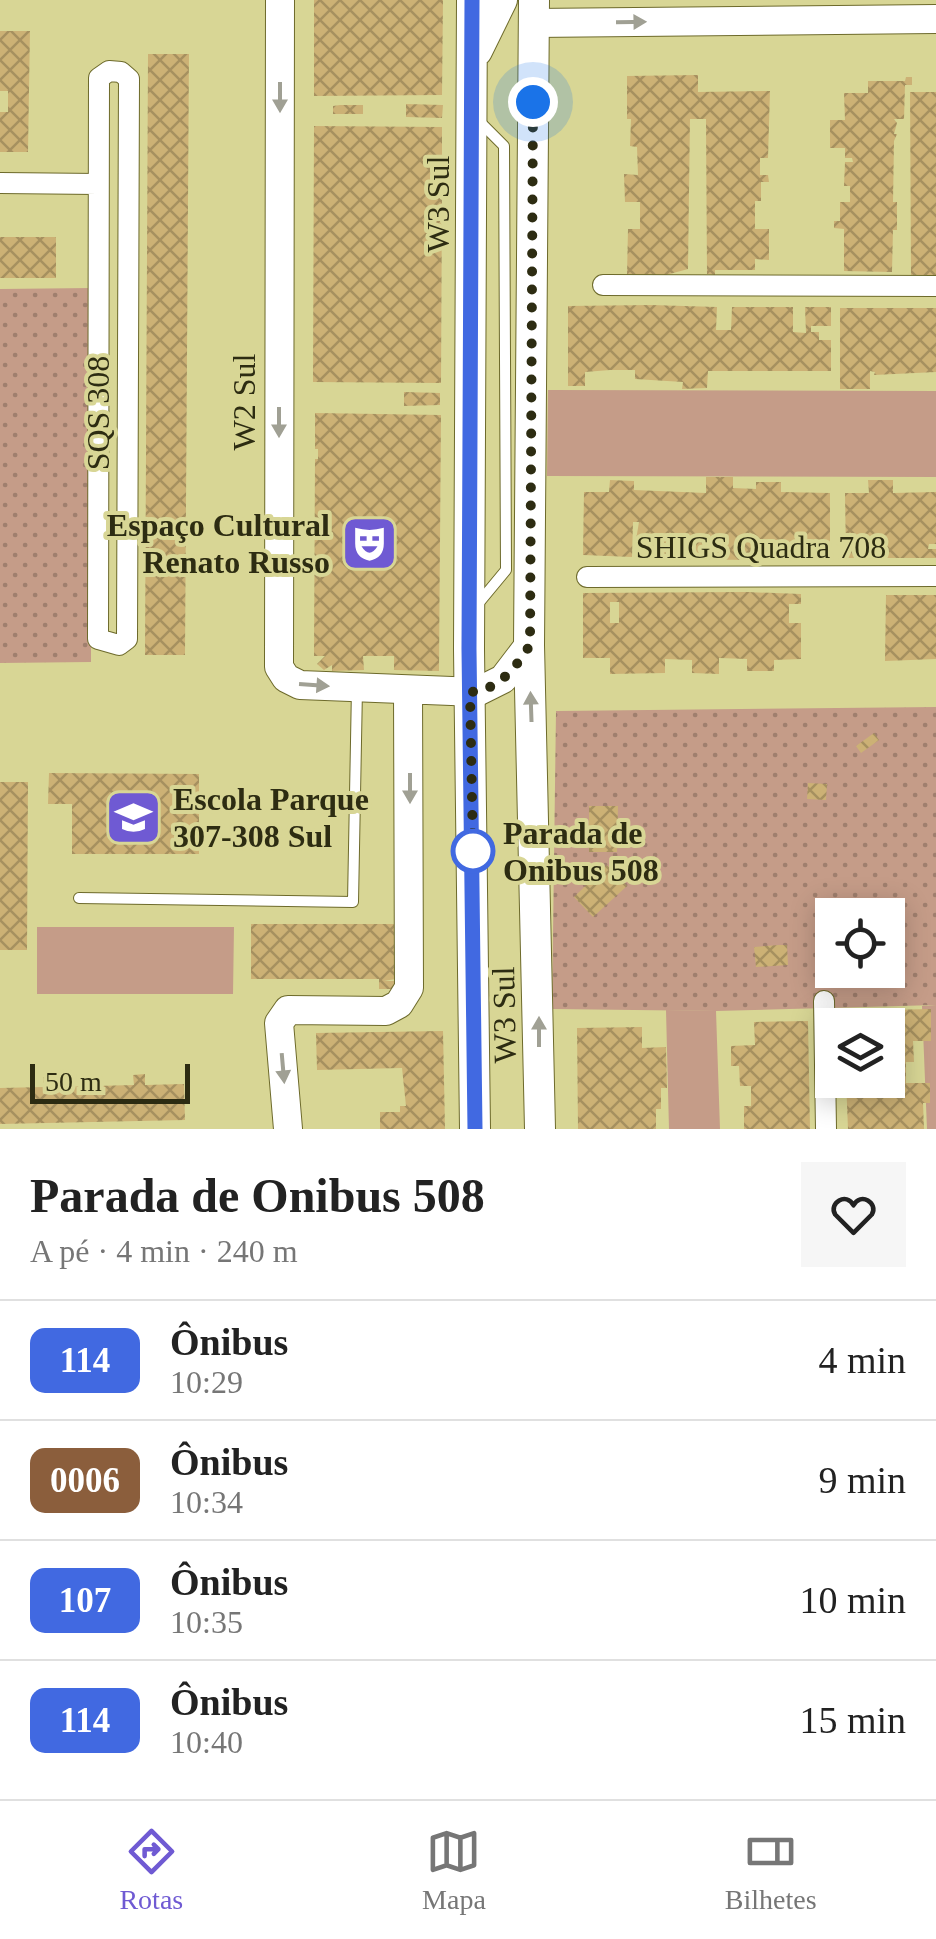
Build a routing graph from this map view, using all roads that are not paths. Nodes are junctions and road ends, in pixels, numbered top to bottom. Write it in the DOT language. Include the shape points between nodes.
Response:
graph roads {
  1 [pos="280,0"];
  2 [pos="472,0"];
  3 [pos="502,0"];
  4 [pos="877,9"];
  5 [pos="836,10"];
  6 [pos="534,11"];
  7 [pos="936,19"];
  8 [pos="474,59"];
  9 [pos="0,183"];
  10 [pos="98,184"];
  11 [pos="603,284"];
  12 [pos="936,286"];
  13 [pos="936,576"];
  14 [pos="587,577"];
  15 [pos="530,645"];
  16 [pos="357,688"];
  17 [pos="408,690"];
  18 [pos="470,692"];
  19 [pos="79,898"];
  20 [pos="824,1001"];
  21 [pos="288,1129"];
  22 [pos="475,1129"];
  23 [pos="540,1129"];
  24 [pos="826,1129"];
  1 -- 16 [label="street, W2 Sul, one-way" via="279,667 300,686"];
  2 -- 8 [label="main road, W3 Sul"];
  3 -- 8 [label="main road"];
  4 -- 5 [label="street"];
  4 -- 7 [label="street"];
  6 -- 5 [label="street, one-way"];
  6 -- 15 [label="main road, W3 Sul"];
  8 -- 18 [label="main road, W3 Sul"];
  9 -- 10 [label="street"];
  10 -- 10 [label="street, SQS 308" via="98,639 119,644 127,639 128,80 121,72 99,78"];
  11 -- 12 [label="street"];
  13 -- 14 [label="street, SHIGS Quadra 708"];
  15 -- 18 [label="street" via="503,679"];
  23 -- 15 [label="main road, W3 Sul, one-way"];
  16 -- 17 [label="street, W2 Sul"];
  16 -- 19 [label="lane" via="353,902"];
  17 -- 18 [label="street, W2 Sul"];
  17 -- 21 [label="street, one-way" via="409,988 386,1011 282,1014"];
  18 -- 22 [label="main road, W3 Sul"];
  20 -- 24 [label="street"];
}
